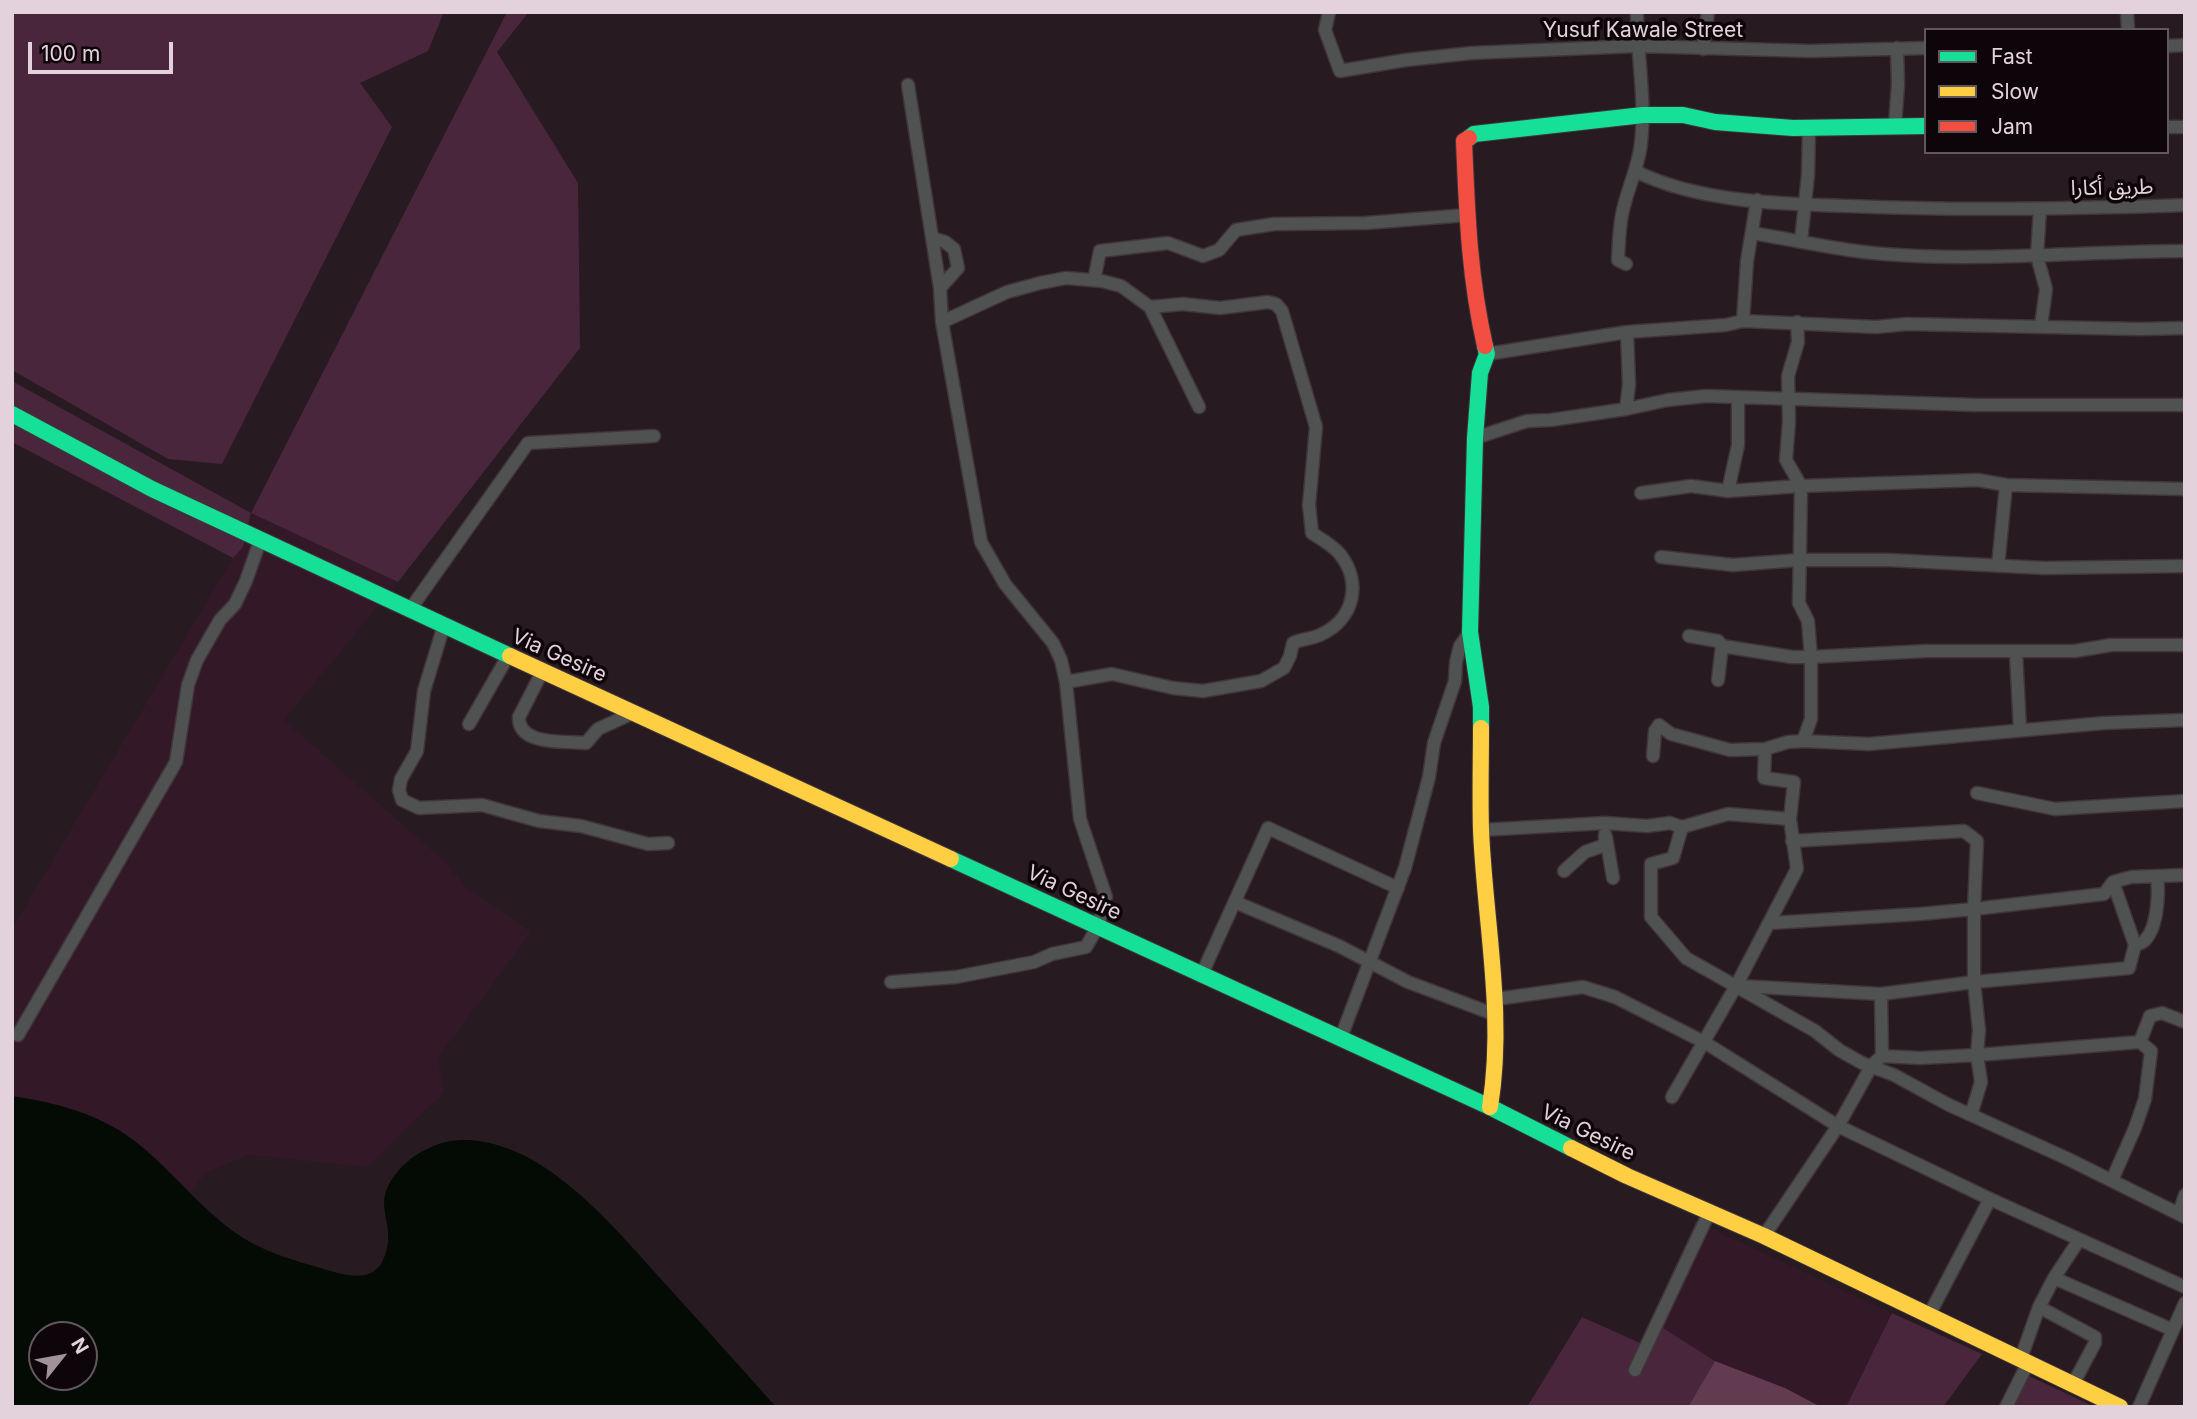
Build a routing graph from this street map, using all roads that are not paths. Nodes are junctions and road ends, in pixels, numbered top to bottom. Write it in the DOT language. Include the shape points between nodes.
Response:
graph roads {
  1 [pos="1329,12"];
  2 [pos="1637,12"];
  3 [pos="1708,12"];
  4 [pos="1637,46"];
  5 [pos="1897,48"];
  6 [pos="1924,48"];
  7 [pos="1703,49"];
  8 [pos="908,85"];
  9 [pos="1643,115"];
  10 [pos="1895,125"];
  11 [pos="1924,126"];
  12 [pos="1809,128"];
  13 [pos="1635,171"];
  14 [pos="1757,200"];
  15 [pos="1804,205"];
  16 [pos="2185,205"];
  17 [pos="2040,209"];
  18 [pos="1466,215"];
  19 [pos="1752,233"];
  20 [pos="932,238"];
  21 [pos="1801,241"];
  22 [pos="2185,251"];
  23 [pos="2037,256"];
  24 [pos="1626,264"];
  25 [pos="1094,280"];
  26 [pos="940,288"];
  27 [pos="1150,307"];
  28 [pos="1743,321"];
  29 [pos="942,322"];
  30 [pos="1797,323"];
  31 [pos="2041,326"];
  32 [pos="2185,328"];
  33 [pos="1627,332"];
  34 [pos="1487,354"];
  35 [pos="1738,399"];
  36 [pos="1789,400"];
  37 [pos="2185,405"];
  38 [pos="1199,407"];
  39 [pos="1626,410"];
  40 [pos="12,414"];
  41 [pos="654,436"];
  42 [pos="1475,438"];
  43 [pos="2006,485"];
  44 [pos="1801,486"];
  45 [pos="2185,489"];
  46 [pos="1728,491"];
  47 [pos="1641,493"];
  48 [pos="260,541"];
  49 [pos="1661,557"];
  50 [pos="1799,560"];
  51 [pos="1998,566"];
  52 [pos="2185,566"];
  53 [pos="409,611"];
  54 [pos="444,625"];
  55 [pos="1470,632"];
  56 [pos="1689,636"];
  57 [pos="2185,645"];
  58 [pos="1722,646"];
  59 [pos="2016,653"];
  60 [pos="508,656"];
  61 [pos="1811,657"];
  62 [pos="542,670"];
  63 [pos="1717,680"];
  64 [pos="1066,682"];
  65 [pos="633,713"];
  66 [pos="2185,720"];
  67 [pos="469,724"];
  68 [pos="2020,730"];
  69 [pos="1803,741"];
  70 [pos="1765,749"];
  71 [pos="1653,755"];
  72 [pos="1977,793"];
  73 [pos="2185,801"];
  74 [pos="1790,819"];
  75 [pos="1682,827"];
  76 [pos="1605,828"];
  77 [pos="1481,830"];
  78 [pos="1792,841"];
  79 [pos="668,844"];
  80 [pos="1564,871"];
  81 [pos="2185,875"];
  82 [pos="2157,876"];
  83 [pos="1613,878"];
  84 [pos="2113,882"];
  85 [pos="1398,888"];
  86 [pos="1235,902"];
  87 [pos="1974,909"];
  88 [pos="1770,923"];
  89 [pos="1098,926"];
  90 [pos="2135,946"];
  91 [pos="1370,961"];
  92 [pos="1201,976"];
  93 [pos="891,982"];
  94 [pos="1974,982"];
  95 [pos="1736,986"];
  96 [pos="1881,994"];
  97 [pos="1496,1007"];
  98 [pos="2185,1022"];
  99 [pos="18,1035"];
  100 [pos="1340,1040"];
  101 [pos="1704,1042"];
  102 [pos="2140,1042"];
  103 [pos="1977,1055"];
  104 [pos="1882,1056"];
  105 [pos="1872,1065"];
  106 [pos="1672,1097"];
  107 [pos="1490,1108"];
  108 [pos="1970,1115"];
  109 [pos="1838,1126"];
  110 [pos="2112,1180"];
  111 [pos="2185,1195"];
  112 [pos="1990,1199"];
  113 [pos="1709,1213"];
  114 [pos="2182,1215"];
  115 [pos="1763,1236"];
  116 [pos="2079,1240"];
  117 [pos="2054,1278"];
  118 [pos="2185,1287"];
  119 [pos="2185,1303"];
  120 [pos="2039,1307"];
  121 [pos="1929,1315"];
  122 [pos="2173,1330"];
  123 [pos="2024,1360"];
  124 [pos="1635,1370"];
  125 [pos="2073,1385"];
  126 [pos="2006,1407"];
  127 [pos="2120,1407"];
  128 [pos="2139,1407"];
  1 -- 4 [label="street, Yusuf Kawale Street" via="1325,30 1340,71 1472,53"];
  2 -- 4 [label="street"];
  3 -- 7 [label="street"];
  4 -- 7 [label="street, Yusuf Kawale Street"];
  4 -- 9 [label="street"];
  5 -- 6 [label="street, Yusuf Kawale Street"];
  5 -- 7 [label="street, Yusuf Kawale Street"];
  5 -- 10 [label="street"];
  8 -- 20 [label="street"];
  9 -- 12 [label="main road"];
  9 -- 13 [label="street"];
  9 -- 18 [label="main road" via="1468,136 1464,141"];
  10 -- 11 [label="main road"];
  10 -- 12 [label="main road"];
  12 -- 15 [label="street"];
  13 -- 14 [label="street, طريق أكارا" via="1698,193"];
  13 -- 24 [label="street" via="1622,210 1619,239 1618,260"];
  14 -- 15 [label="street, طريق أكارا"];
  14 -- 19 [label="street"];
  15 -- 17 [label="street, طريق أكارا"];
  15 -- 21 [label="street"];
  16 -- 17 [label="street, طريق أكارا"];
  17 -- 23 [label="street"];
  18 -- 25 [label="street" via="1274,224 1236,230 1219,250 1203,256 1168,243 1100,251"];
  18 -- 34 [label="main road" via="1476,306"];
  19 -- 21 [label="street"];
  19 -- 28 [label="street"];
  20 -- 26 [label="street"];
  20 -- 26 [label="street" via="954,248 958,268"];
  21 -- 23 [label="street" via="1886,255"];
  22 -- 23 [label="street"];
  23 -- 31 [label="street" via="2046,289"];
  25 -- 27 [label="street" via="1121,286"];
  25 -- 29 [label="street" via="1066,278 1007,292"];
  26 -- 29 [label="street"];
  27 -- 38 [label="street"];
  27 -- 64 [label="street" via="1220,308 1268,302 1282,311 1317,427 1308,505 1312,533 1332,546 1345,563 1354,587 1352,602 1341,620 1320,635 1293,643 1284,668 1261,681 1203,691 1112,674"];
  28 -- 30 [label="street"];
  28 -- 33 [label="street"];
  29 -- 64 [label="street" via="981,542 1005,584 1053,643"];
  30 -- 31 [label="street"];
  30 -- 36 [label="street"];
  31 -- 32 [label="street"];
  33 -- 34 [label="street"];
  33 -- 39 [label="street"];
  34 -- 42 [label="main road" via="1480,373"];
  35 -- 36 [label="street"];
  35 -- 39 [label="street" via="1668,400"];
  35 -- 46 [label="street" via="1738,445"];
  36 -- 37 [label="street"];
  36 -- 44 [label="street" via="1786,460"];
  39 -- 42 [label="street" via="1527,421"];
  40 -- 48 [label="main road, Via Gesire"];
  41 -- 53 [label="street" via="528,443"];
  42 -- 55 [label="main road"];
  43 -- 44 [label="street" via="1978,480"];
  43 -- 45 [label="street"];
  43 -- 51 [label="street"];
  44 -- 46 [label="street"];
  44 -- 50 [label="street"];
  46 -- 47 [label="street" via="1691,486"];
  48 -- 53 [label="main road, Via Gesire"];
  48 -- 99 [label="street" via="235,604 197,660 188,685 176,762"];
  49 -- 50 [label="street" via="1733,565"];
  50 -- 51 [label="street"];
  50 -- 61 [label="street" via="1799,603 1808,621"];
  51 -- 52 [label="street"];
  53 -- 54 [label="main road, Via Gesire"];
  54 -- 60 [label="main road, Via Gesire"];
  54 -- 79 [label="street" via="421,705 417,751 401,779 402,800 419,808 482,805 648,844"];
  55 -- 77 [label="main road" via="1481,708"];
  55 -- 85 [label="street" via="1455,662 1455,681 1434,743"];
  56 -- 58 [label="street" via="1718,641"];
  57 -- 59 [label="street" via="2110,645"];
  58 -- 61 [label="street"];
  58 -- 63 [label="street"];
  59 -- 61 [label="street" via="1926,651"];
  59 -- 68 [label="street"];
  60 -- 62 [label="main road, Via Gesire"];
  60 -- 67 [label="street"];
  61 -- 69 [label="street" via="1811,719"];
  62 -- 65 [label="main road, Via Gesire"];
  62 -- 65 [label="street" via="519,717 522,732 531,737 586,743 598,729"];
  64 -- 89 [label="street" via="1080,819 1105,897"];
  65 -- 89 [label="main road, Via Gesire"];
  66 -- 68 [label="street"];
  68 -- 69 [label="street" via="1869,744"];
  69 -- 70 [label="street"];
  70 -- 71 [label="street" via="1730,750 1671,734 1660,724 1655,730"];
  70 -- 74 [label="street" via="1765,778 1794,782"];
  72 -- 73 [label="street" via="2055,809"];
  74 -- 75 [label="street" via="1728,814"];
  74 -- 78 [label="street"];
  75 -- 76 [label="street" via="1670,823"];
  75 -- 95 [label="street" via="1673,858 1651,864 1651,917 1686,958"];
  76 -- 77 [label="street"];
  76 -- 80 [label="street" via="1605,845 1585,852"];
  76 -- 83 [label="street"];
  77 -- 97 [label="main road"];
  78 -- 87 [label="street" via="1964,831 1977,841"];
  78 -- 88 [label="street" via="1797,869"];
  81 -- 82 [label="street"];
  82 -- 84 [label="street"];
  82 -- 90 [label="street" via="2159,892 2152,925 2145,940"];
  84 -- 87 [label="street" via="2104,894"];
  84 -- 90 [label="street"];
  85 -- 86 [label="street" via="1268,828"];
  85 -- 91 [label="street"];
  86 -- 91 [label="street"];
  86 -- 92 [label="street"];
  87 -- 88 [label="street"];
  87 -- 94 [label="street"];
  88 -- 95 [label="street"];
  89 -- 92 [label="main road, Via Gesire"];
  89 -- 93 [label="street" via="1086,947 1034,962 956,977"];
  90 -- 94 [label="street" via="2129,968"];
  91 -- 97 [label="street" via="1408,982"];
  91 -- 100 [label="street"];
  92 -- 100 [label="main road, Via Gesire"];
  94 -- 96 [label="street"];
  94 -- 103 [label="street"];
  95 -- 96 [label="street"];
  95 -- 101 [label="street"];
  95 -- 105 [label="street" via="1815,1031 1850,1057"];
  96 -- 104 [label="street"];
  97 -- 101 [label="street" via="1583,987 1615,997"];
  97 -- 107 [label="main road" via="1496,1071"];
  98 -- 102 [label="street" via="2162,1013 2150,1016"];
  100 -- 107 [label="main road, Via Gesire"];
  101 -- 106 [label="street"];
  101 -- 109 [label="street"];
  102 -- 103 [label="street"];
  102 -- 110 [label="street" via="2151,1051 2145,1099"];
  103 -- 104 [label="street"];
  103 -- 108 [label="street" via="1981,1082"];
  104 -- 105 [label="street"];
  105 -- 108 [label="street"];
  105 -- 109 [label="street"];
  107 -- 113 [label="main road, Via Gesire"];
  108 -- 110 [label="street"];
  109 -- 112 [label="street"];
  109 -- 115 [label="street"];
  110 -- 114 [label="street"];
  111 -- 114 [label="street"];
  112 -- 116 [label="street"];
  112 -- 121 [label="street"];
  113 -- 115 [label="main road, Via Gesire"];
  113 -- 124 [label="street"];
  115 -- 121 [label="main road, Via Gesire"];
  116 -- 117 [label="street"];
  116 -- 118 [label="street"];
  117 -- 120 [label="street"];
  117 -- 122 [label="street"];
  119 -- 122 [label="street"];
  120 -- 123 [label="street"];
  120 -- 125 [label="street" via="2095,1337"];
  121 -- 123 [label="main road, Via Gesire"];
  122 -- 128 [label="street"];
  123 -- 125 [label="main road, Via Gesire"];
  123 -- 126 [label="street"];
  125 -- 127 [label="main road, Via Gesire"];
}
